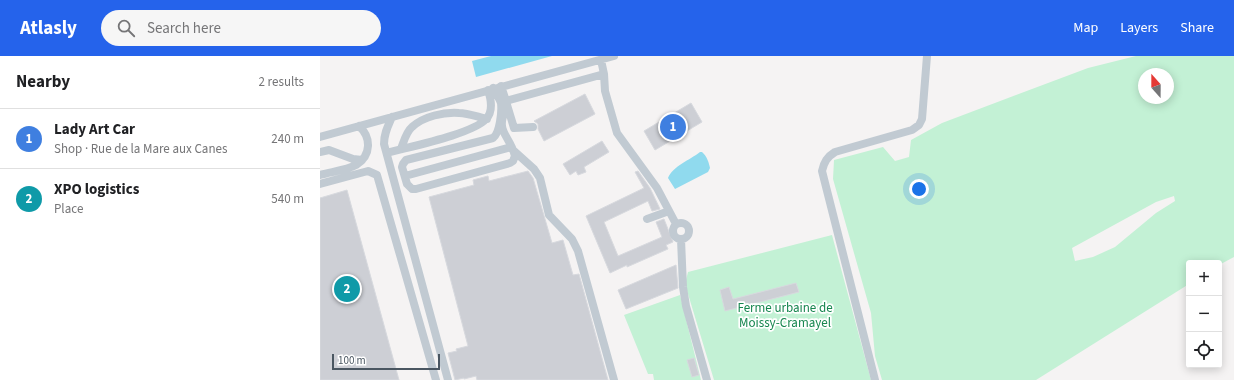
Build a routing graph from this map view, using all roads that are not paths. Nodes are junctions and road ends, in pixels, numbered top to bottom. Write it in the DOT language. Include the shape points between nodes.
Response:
graph roads {
  1 [pos="614,56"];
  2 [pos="927,56"];
  3 [pos="601,60"];
  4 [pos="604,74"];
  5 [pos="494,88"];
  6 [pos="506,104"];
  7 [pos="392,117"];
  8 [pos="487,119"];
  9 [pos="359,126"];
  10 [pos="533,127"];
  11 [pos="320,137"];
  12 [pos="401,149"];
  13 [pos="513,149"];
  14 [pos="320,152"];
  15 [pos="387,153"];
  16 [pos="362,160"];
  17 [pos="320,175"];
  18 [pos="404,176"];
  19 [pos="320,184"];
  20 [pos="668,211"];
  21 [pos="647,219"];
  22 [pos="676,224"];
  23 [pos="680,239"];
  24 [pos="436,380"];
  25 [pos="448,380"];
  26 [pos="614,380"];
  27 [pos="707,380"];
  28 [pos="875,380"];
  1 -- 3 [label="street"];
  2 -- 28 [label="street" via="922,119 919,125 912,130 835,152 828,157 822,171"];
  3 -- 4 [label="street"];
  3 -- 5 [label="street"];
  4 -- 6 [label="street"];
  4 -- 20 [label="street" via="605,91 617,133 657,188"];
  5 -- 6 [label="street"];
  5 -- 7 [label="street"];
  5 -- 8 [label="street"];
  5 -- 18 [label="street" via="501,110 496,136 406,160 402,167"];
  6 -- 10 [label="street" via="514,128"];
  6 -- 13 [label="street" via="502,128"];
  7 -- 9 [label="street"];
  7 -- 15 [label="street" via="384,138"];
  8 -- 12 [label="street" via="467,130"];
  8 -- 12 [label="street" via="460,113 428,117 412,127"];
  9 -- 11 [label="street"];
  9 -- 16 [label="street" via="365,131 369,147"];
  12 -- 15 [label="street"];
  13 -- 18 [label="street"];
  13 -- 18 [label="street" via="516,156 510,163 416,189 409,187"];
  13 -- 26 [label="street" via="534,168 540,178 549,215 572,239 578,251"];
  14 -- 16 [label="street" via="329,150"];
  15 -- 25 [label="street"];
  16 -- 17 [label="street" via="355,165"];
  19 -- 24 [label="street" via="368,171 377,174"];
  20 -- 21 [label="street"];
  20 -- 22 [label="street"];
  22 -- 23 [label="street" via="672,229 673,234"];
  22 -- 23 [label="street" via="684,223 689,229 687,236"];
  23 -- 27 [label="street" via="686,306"];
}
